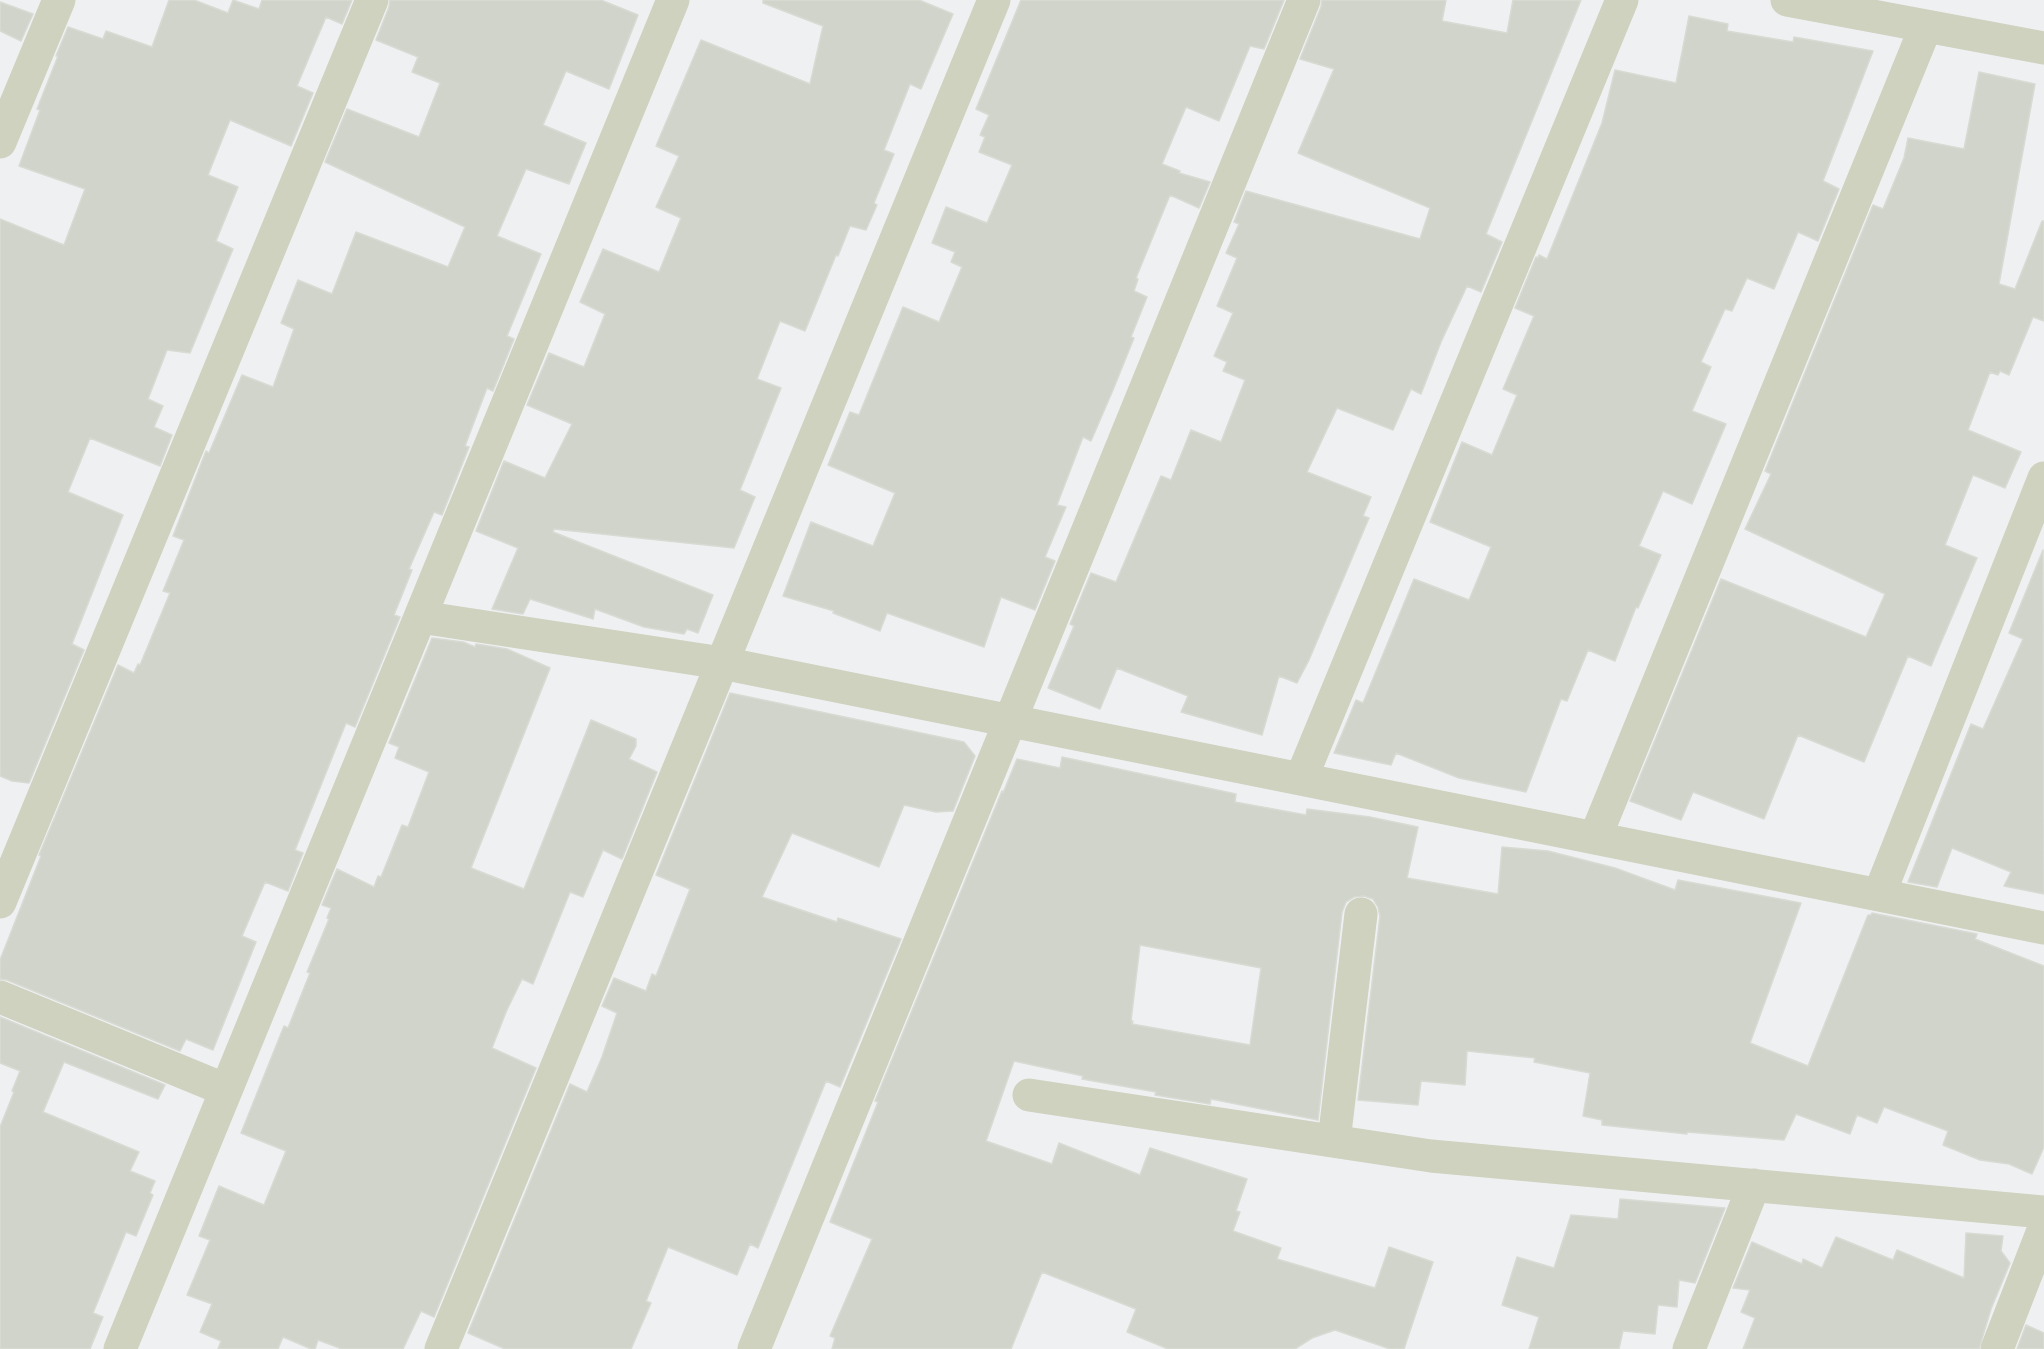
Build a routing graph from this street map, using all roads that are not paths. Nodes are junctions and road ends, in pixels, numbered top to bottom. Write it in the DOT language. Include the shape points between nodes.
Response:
graph roads {
  1 [pos="59,0"];
  2 [pos="372,0"];
  3 [pos="673,0"];
  4 [pos="993,0"];
  5 [pos="1304,0"];
  6 [pos="1622,0"];
  7 [pos="1787,0"];
  8 [pos="1926,26"];
  9 [pos="2044,48"];
  10 [pos="0,142"];
  11 [pos="2044,478"];
  12 [pos="420,617"];
  13 [pos="722,663"];
  14 [pos="1010,721"];
  15 [pos="1301,779"];
  16 [pos="1595,838"];
  17 [pos="1879,895"];
  18 [pos="0,902"];
  19 [pos="1361,914"];
  20 [pos="2044,928"];
  21 [pos="0,997"];
  22 [pos="226,1090"];
  23 [pos="1029,1095"];
  24 [pos="1334,1141"];
  25 [pos="1754,1185"];
  26 [pos="2044,1212"];
  27 [pos="2044,1228"];
  28 [pos="120,1349"];
  29 [pos="441,1349"];
  30 [pos="754,1349"];
  31 [pos="1689,1349"];
  32 [pos="1997,1349"];
  1 -- 10 [label="street"];
  2 -- 18 [label="street"];
  3 -- 12 [label="street"];
  4 -- 13 [label="street"];
  5 -- 14 [label="street"];
  6 -- 15 [label="street"];
  7 -- 8 [label="street"];
  8 -- 9 [label="street"];
  8 -- 16 [label="street"];
  11 -- 17 [label="street"];
  12 -- 13 [label="street"];
  12 -- 22 [label="street"];
  13 -- 14 [label="street"];
  13 -- 29 [label="street"];
  14 -- 15 [label="street"];
  14 -- 30 [label="street"];
  15 -- 16 [label="street"];
  16 -- 17 [label="street"];
  17 -- 20 [label="street"];
  19 -- 24 [label="street"];
  21 -- 22 [label="street"];
  22 -- 28 [label="street"];
  23 -- 24 [label="street"];
  24 -- 25 [label="street" via="1431,1156"];
  25 -- 26 [label="street"];
  25 -- 31 [label="street"];
  27 -- 32 [label="street"];
}
